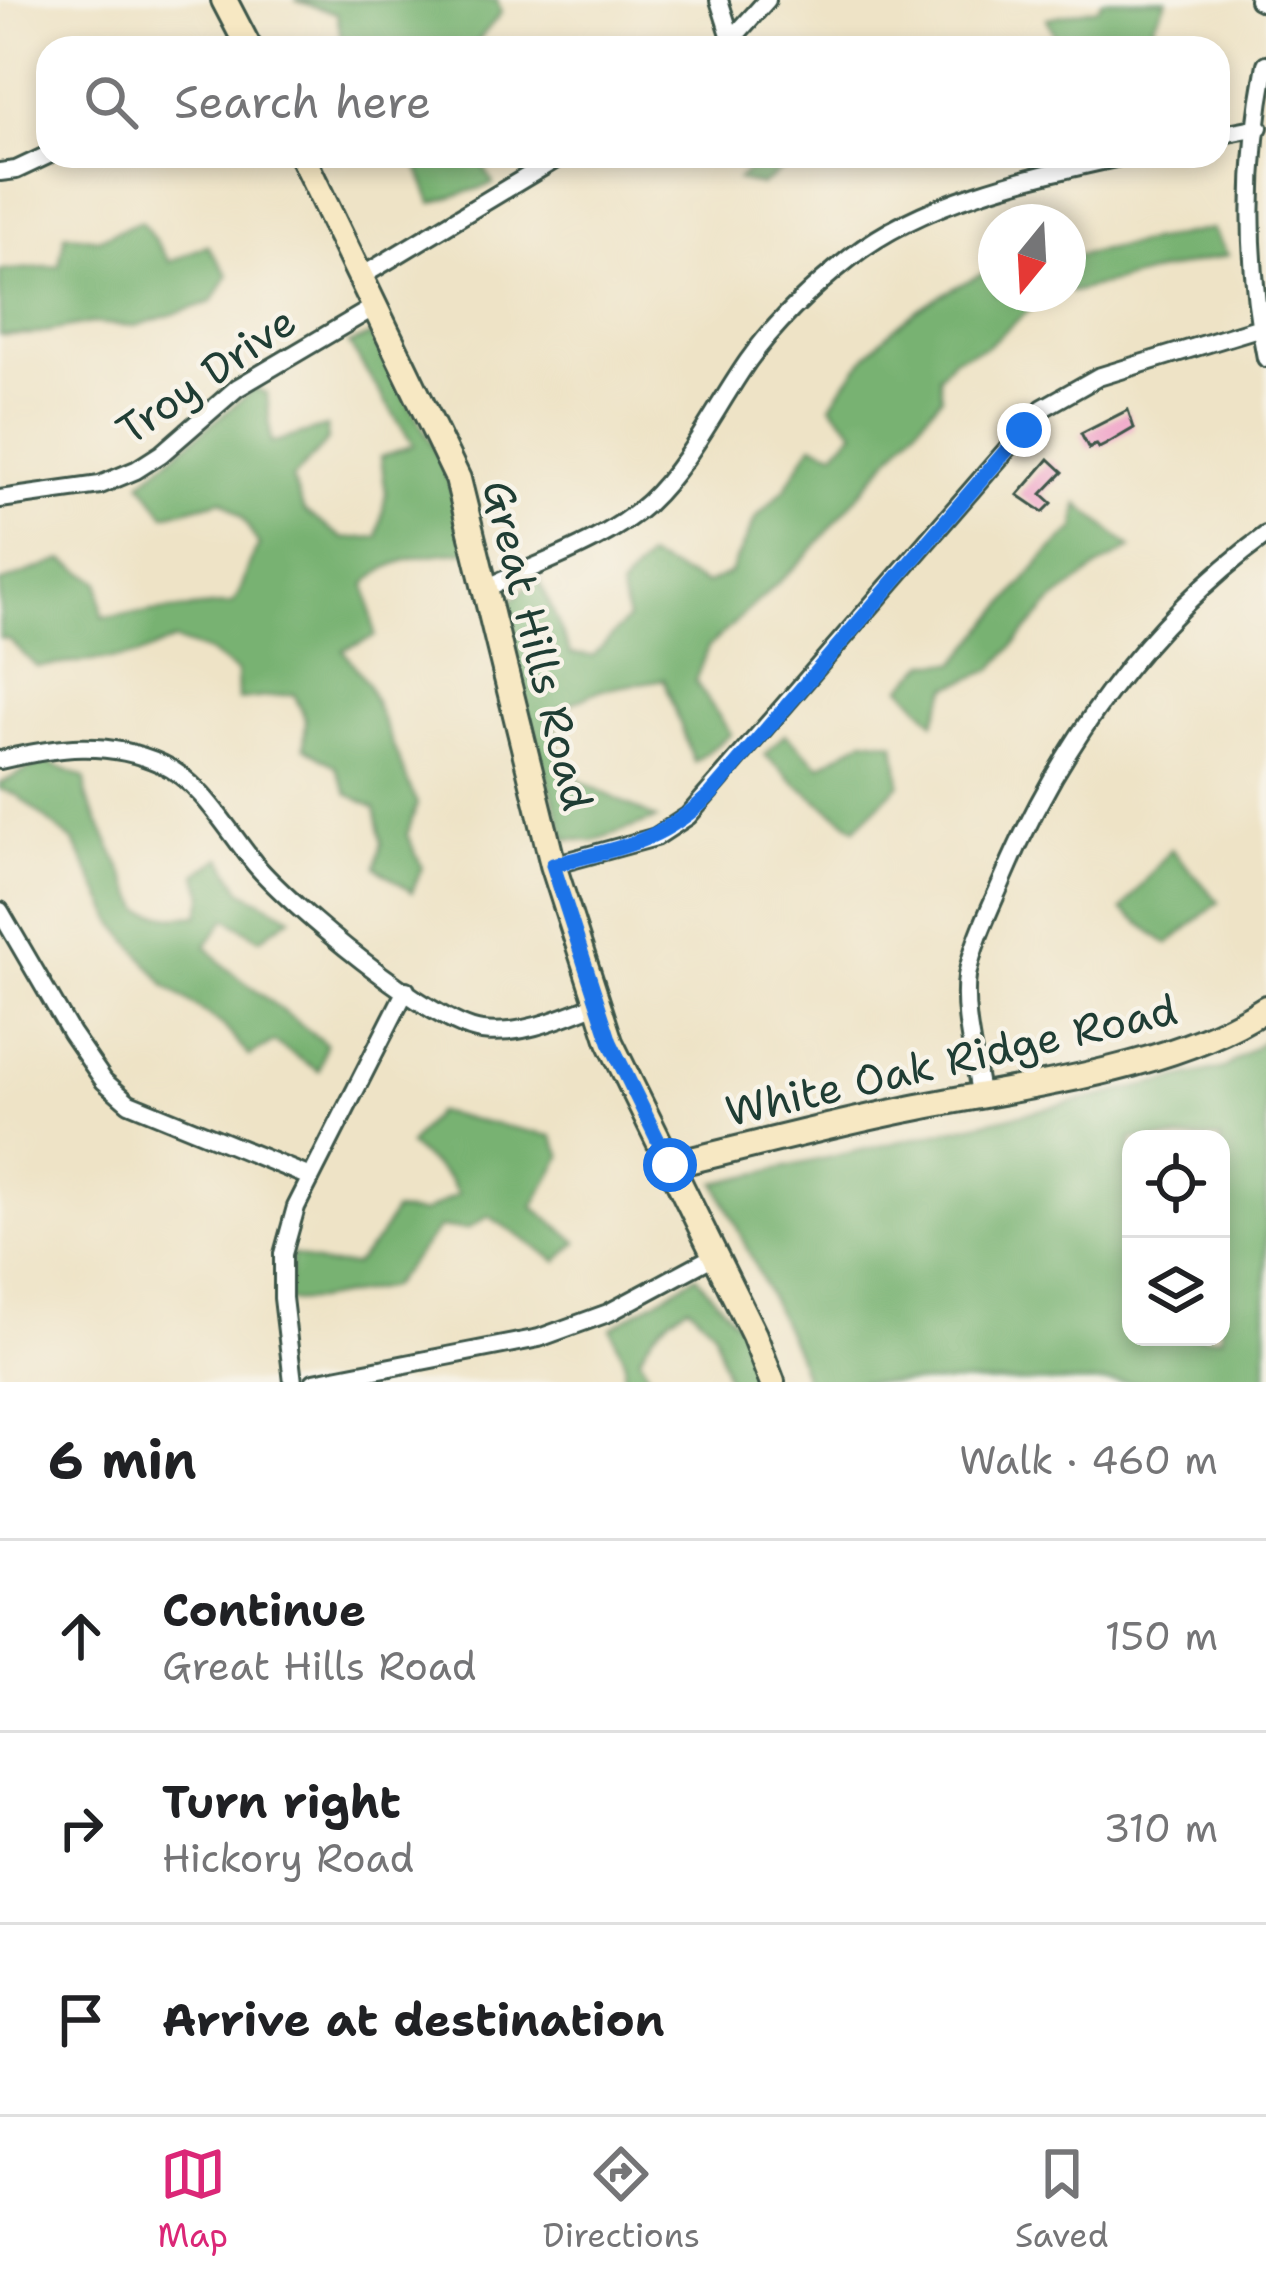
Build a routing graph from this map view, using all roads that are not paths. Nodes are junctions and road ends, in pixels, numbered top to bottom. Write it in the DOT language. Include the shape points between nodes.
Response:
graph roads {
  1 [pos="224,0"];
  2 [pos="719,0"];
  3 [pos="767,0"];
  4 [pos="239,36"];
  5 [pos="726,36"];
  6 [pos="735,36"];
  7 [pos="1266,64"];
  8 [pos="1260,126"];
  9 [pos="1230,133"];
  10 [pos="36,161"];
  11 [pos="308,168"];
  12 [pos="541,168"];
  13 [pos="1068,168"];
  14 [pos="0,172"];
  15 [pos="362,276"];
  16 [pos="376,306"];
  17 [pos="1261,327"];
  18 [pos="1266,358"];
  19 [pos="0,499"];
  20 [pos="1266,535"];
  21 [pos="486,588"];
  22 [pos="0,760"];
  23 [pos="553,865"];
  24 [pos="0,911"];
  25 [pos="406,990"];
  26 [pos="597,1004"];
  27 [pos="1266,1008"];
  28 [pos="980,1094"];
  29 [pos="670,1165"];
  30 [pos="310,1178"];
  31 [pos="716,1256"];
  32 [pos="293,1382"];
  33 [pos="314,1382"];
  34 [pos="772,1382"];
  1 -- 4 [label="street"];
  2 -- 5 [label="street"];
  3 -- 6 [label="street"];
  7 -- 8 [label="street"];
  8 -- 9 [label="street"];
  8 -- 17 [label="street" via="1252,248"];
  10 -- 14 [label="street"];
  11 -- 15 [label="street, Great Hills Road"];
  12 -- 15 [label="street"];
  13 -- 21 [label="street" via="908,222 855,254 752,356 648,502 617,527"];
  15 -- 16 [label="street, Great Hills Road"];
  16 -- 19 [label="street, Troy Drive" via="237,388 136,470 100,485"];
  16 -- 21 [label="street, Great Hills Road" via="458,479"];
  17 -- 18 [label="street"];
  17 -- 23 [label="street" via="1099,377 1043,408 688,816 656,837"];
  20 -- 28 [label="street" via="1180,609 1114,685 1049,781 968,973"];
  21 -- 23 [label="street, Great Hills Road"];
  22 -- 25 [label="street" via="92,746 164,764 190,783 296,908"];
  23 -- 26 [label="street, Great Hills Road"];
  24 -- 30 [label="street" via="71,1033 129,1103"];
  25 -- 26 [label="street" via="482,1031 532,1027"];
  25 -- 30 [label="street"];
  26 -- 29 [label="street, Great Hills Road"];
  27 -- 28 [label="street, White Oak Ridge Road" via="1177,1052"];
  28 -- 29 [label="street, White Oak Ridge Road"];
  29 -- 31 [label="street"];
  30 -- 32 [label="street" via="283,1254"];
  31 -- 33 [label="street" via="608,1313 539,1338"];
  31 -- 34 [label="street"];
}
